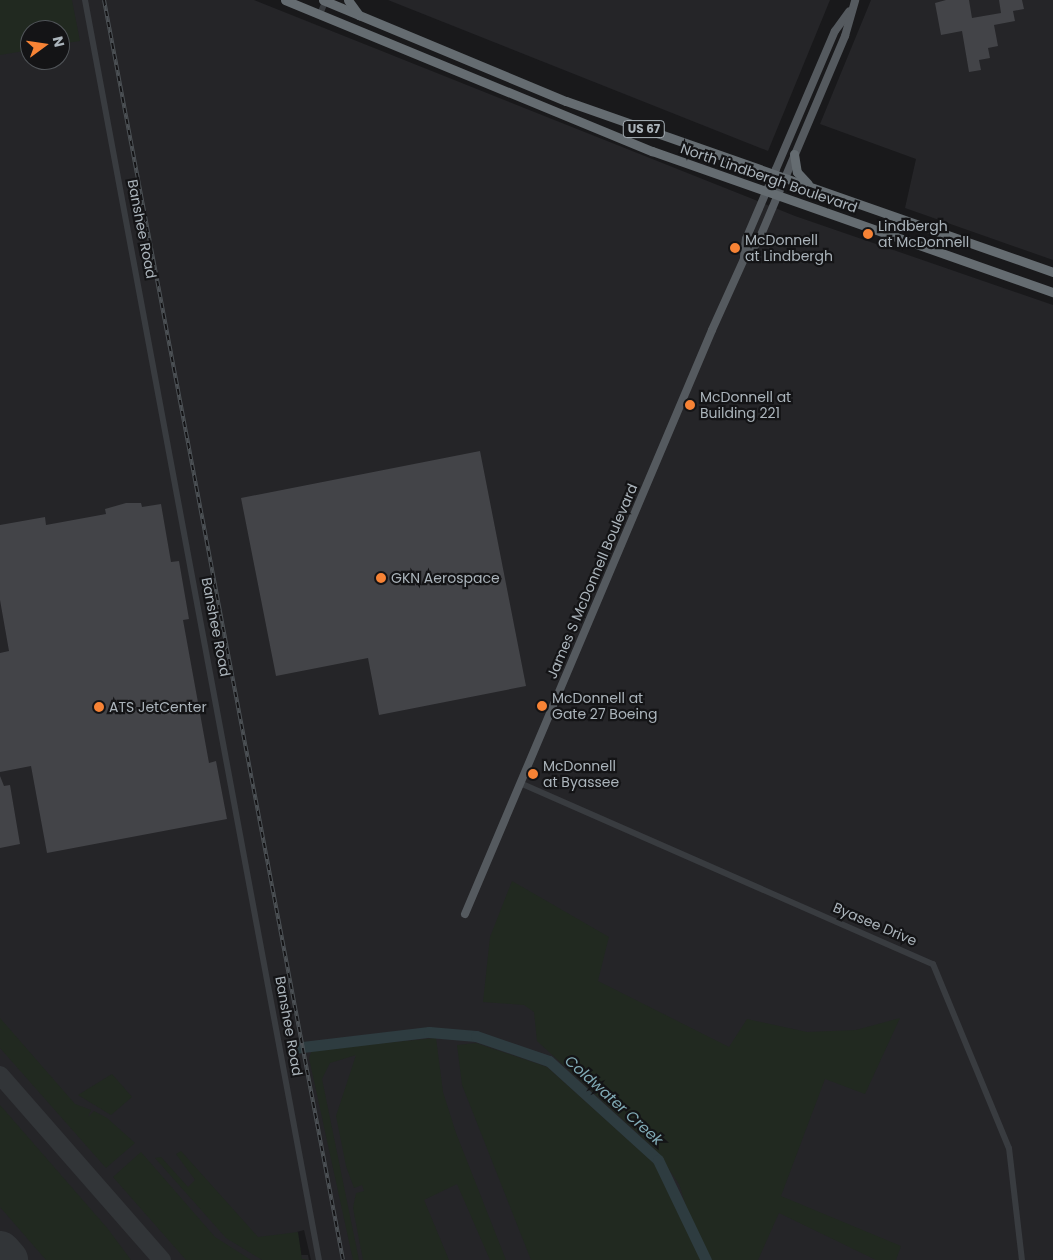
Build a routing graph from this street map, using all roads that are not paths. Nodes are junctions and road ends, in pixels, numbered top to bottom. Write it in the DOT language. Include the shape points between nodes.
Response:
graph roads {
  1 [pos="85,0"];
  2 [pos="285,0"];
  3 [pos="325,0"];
  4 [pos="348,0"];
  5 [pos="854,4"];
  6 [pos="320,14"];
  7 [pos="359,15"];
  8 [pos="794,154"];
  9 [pos="774,174"];
  10 [pos="784,177"];
  11 [pos="812,188"];
  12 [pos="766,192"];
  13 [pos="777,196"];
  14 [pos="744,259"];
  15 [pos="1053,272"];
  16 [pos="1053,292"];
  17 [pos="520,783"];
  18 [pos="465,914"];
  19 [pos="319,1260"];
  20 [pos="1022,1260"];
  1 -- 19 [label="street, Banshee Road"];
  2 -- 6 [label="highway, North Lindbergh Boulevard / US 67"];
  3 -- 6 [label="street"];
  3 -- 7 [label="highway, North Lindbergh Boulevard / US 67"];
  4 -- 7 [label="highway"];
  5 -- 8 [label="main road, James S McDonnell Boulevard" via="845,36"];
  5 -- 9 [label="main road, James S McDonnell Boulevard" via="835,31"];
  6 -- 12 [label="highway, North Lindbergh Boulevard / US 67" via="533,105"];
  7 -- 9 [label="highway, North Lindbergh Boulevard / US 67" via="560,99"];
  8 -- 10 [label="main road, James S McDonnell Boulevard"];
  8 -- 11 [label="highway" via="797,172"];
  9 -- 10 [label="highway, North Lindbergh Boulevard / US 67"];
  9 -- 12 [label="main road, James S McDonnell Boulevard"];
  10 -- 11 [label="highway, North Lindbergh Boulevard / US 67"];
  10 -- 13 [label="main road, James S McDonnell Boulevard"];
  11 -- 15 [label="highway, North Lindbergh Boulevard / US 67"];
  12 -- 13 [label="highway, North Lindbergh Boulevard / US 67"];
  12 -- 14 [label="main road, James S McDonnell Boulevard" via="746,238"];
  13 -- 14 [label="main road, James S McDonnell Boulevard" via="758,242"];
  13 -- 16 [label="highway, North Lindbergh Boulevard / US 67"];
  14 -- 17 [label="main road, James S McDonnell Boulevard"];
  17 -- 18 [label="main road, James S McDonnell Boulevard"];
  17 -- 20 [label="street, Byasee Drive" via="933,964 1009,1148"];
}
